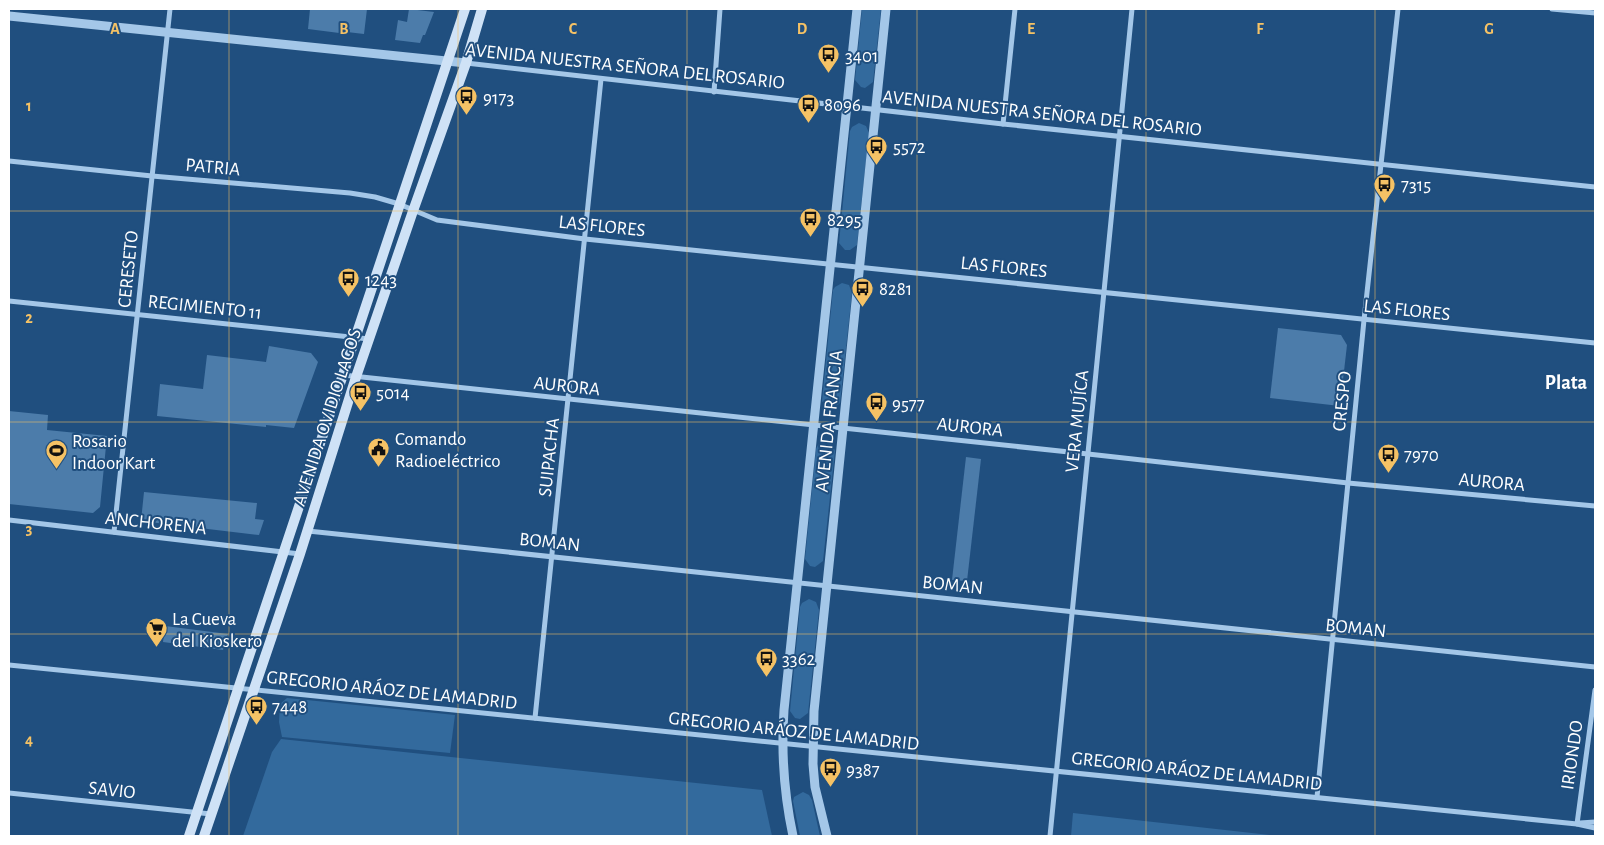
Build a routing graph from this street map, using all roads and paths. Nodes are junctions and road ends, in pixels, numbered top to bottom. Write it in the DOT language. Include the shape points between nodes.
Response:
graph roads {
  1 [pos="170,9"];
  2 [pos="465,9"];
  3 [pos="482,9"];
  4 [pos="720,9"];
  5 [pos="857,9"];
  6 [pos="886,9"];
  7 [pos="1015,9"];
  8 [pos="1132,9"];
  9 [pos="1398,9"];
  10 [pos="1552,9"];
  11 [pos="1595,13"];
  12 [pos="9,16"];
  13 [pos="167,33"];
  14 [pos="448,62"];
  15 [pos="466,63"];
  16 [pos="601,79"];
  17 [pos="714,92"];
  18 [pos="846,107"];
  19 [pos="876,110"];
  20 [pos="1003,124"];
  21 [pos="1120,137"];
  22 [pos="9,161"];
  23 [pos="1380,165"];
  24 [pos="152,176"];
  25 [pos="1595,187"];
  26 [pos="399,204"];
  27 [pos="413,211"];
  28 [pos="584,239"];
  29 [pos="830,264"];
  30 [pos="860,266"];
  31 [pos="1104,292"];
  32 [pos="9,301"];
  33 [pos="137,314"];
  34 [pos="1364,320"];
  35 [pos="355,337"];
  36 [pos="369,339"];
  37 [pos="1595,343"];
  38 [pos="342,375"];
  39 [pos="356,377"];
  40 [pos="569,400"];
  41 [pos="813,425"];
  42 [pos="843,428"];
  43 [pos="1088,454"];
  44 [pos="1348,483"];
  45 [pos="1595,506"];
  46 [pos="9,520"];
  47 [pos="308,531"];
  48 [pos="114,532"];
  49 [pos="284,552"];
  50 [pos="300,554"];
  51 [pos="552,557"];
  52 [pos="797,582"];
  53 [pos="827,586"];
  54 [pos="1072,612"];
  55 [pos="1333,639"];
  56 [pos="9,665"];
  57 [pos="1595,667"];
  58 [pos="239,688"];
  59 [pos="254,690"];
  60 [pos="1595,690"];
  61 [pos="534,718"];
  62 [pos="782,743"];
  63 [pos="813,747"];
  64 [pos="1056,771"];
  65 [pos="9,793"];
  66 [pos="1316,797"];
  67 [pos="197,813"];
  68 [pos="212,814"];
  69 [pos="1595,822"];
  70 [pos="1577,824"];
  71 [pos="1595,828"];
  72 [pos="189,836"];
  73 [pos="204,836"];
  74 [pos="793,836"];
  75 [pos="827,836"];
  76 [pos="1050,836"];
  1 -- 13 [label="street, CERESETO"];
  2 -- 14 [label="main road, AVENIDA OVIDIO LAGOS"];
  3 -- 15 [label="main road, AVENIDA OVIDIO LAGOS"];
  4 -- 17 [label="street"];
  5 -- 18 [label="street, AVENIDA FRANCIA"];
  6 -- 19 [label="street, AVENIDA FRANCIA"];
  7 -- 20 [label="street"];
  8 -- 21 [label="street, VERA MUJÍCA"];
  9 -- 23 [label="street, CRESPO"];
  10 -- 11 [label="street"];
  12 -- 13 [label="street, AVENIDA NUESTRA SEÑORA DEL ROSARIO"];
  13 -- 14 [label="street, AVENIDA NUESTRA SEÑORA DEL ROSARIO"];
  13 -- 24 [label="street, CERESETO"];
  14 -- 15 [label="street, AVENIDA NUESTRA SEÑORA DEL ROSARIO"];
  14 -- 26 [label="main road, AVENIDA OVIDIO LAGOS"];
  15 -- 16 [label="street, AVENIDA NUESTRA SEÑORA DEL ROSARIO"];
  15 -- 27 [label="main road, AVENIDA OVIDIO LAGOS"];
  16 -- 17 [label="street, AVENIDA NUESTRA SEÑORA DEL ROSARIO"];
  16 -- 28 [label="street, SUIPACHA"];
  17 -- 18 [label="street, AVENIDA NUESTRA SEÑORA DEL ROSARIO"];
  18 -- 19 [label="street, AVENIDA NUESTRA SEÑORA DEL ROSARIO"];
  18 -- 29 [label="street, AVENIDA FRANCIA"];
  19 -- 20 [label="street, AVENIDA NUESTRA SEÑORA DEL ROSARIO"];
  19 -- 30 [label="street, AVENIDA FRANCIA"];
  20 -- 21 [label="street, AVENIDA NUESTRA SEÑORA DEL ROSARIO"];
  21 -- 23 [label="street, AVENIDA NUESTRA SEÑORA DEL ROSARIO"];
  21 -- 31 [label="street, VERA MUJÍCA"];
  22 -- 24 [label="street, PATRIA"];
  23 -- 25 [label="street, AVENIDA NUESTRA SEÑORA DEL ROSARIO"];
  23 -- 34 [label="street, CRESPO"];
  24 -- 26 [label="street, PATRIA" via="350,193"];
  24 -- 33 [label="street, CERESETO"];
  26 -- 27 [label="street, PATRIA"];
  26 -- 35 [label="main road, AVENIDA OVIDIO LAGOS"];
  27 -- 28 [label="street, LAS FLORES" via="437,220"];
  27 -- 36 [label="main road, AVENIDA OVIDIO LAGOS"];
  28 -- 29 [label="street, LAS FLORES"];
  28 -- 40 [label="street, SUIPACHA"];
  29 -- 30 [label="street, LAS FLORES"];
  29 -- 41 [label="street, AVENIDA FRANCIA"];
  30 -- 31 [label="street, LAS FLORES"];
  30 -- 42 [label="street, AVENIDA FRANCIA"];
  31 -- 34 [label="street, LAS FLORES"];
  31 -- 43 [label="street, VERA MUJÍCA"];
  32 -- 33 [label="street, REGIMIENTO 11"];
  33 -- 35 [label="street, REGIMIENTO 11"];
  33 -- 48 [label="street, CERESETO"];
  34 -- 37 [label="street, LAS FLORES"];
  34 -- 44 [label="street, CRESPO"];
  35 -- 36 [label="street, REGIMIENTO 11"];
  35 -- 38 [label="main road, AVENIDA OVIDIO LAGOS"];
  36 -- 39 [label="main road, AVENIDA OVIDIO LAGOS"];
  38 -- 39 [label="street, AURORA"];
  38 -- 49 [label="main road, AVENIDA OVIDIO LAGOS"];
  39 -- 40 [label="street, AURORA"];
  39 -- 47 [label="main road, AVENIDA OVIDIO LAGOS"];
  40 -- 41 [label="street, AURORA"];
  40 -- 51 [label="street, SUIPACHA"];
  41 -- 42 [label="street, AURORA"];
  41 -- 52 [label="street, AVENIDA FRANCIA"];
  42 -- 43 [label="street, AURORA"];
  42 -- 53 [label="street, AVENIDA FRANCIA"];
  43 -- 44 [label="street, AURORA"];
  43 -- 54 [label="street, VERA MUJÍCA"];
  44 -- 45 [label="street, AURORA"];
  44 -- 55 [label="street, CRESPO"];
  46 -- 48 [label="street, ANCHORENA"];
  47 -- 50 [label="main road, AVENIDA OVIDIO LAGOS"];
  47 -- 51 [label="street, BOMAN"];
  48 -- 49 [label="street, ANCHORENA"];
  49 -- 50 [label="street, ANCHORENA"];
  49 -- 58 [label="main road, AVENIDA OVIDIO LAGOS"];
  50 -- 59 [label="main road, AVENIDA OVIDIO LAGOS"];
  51 -- 52 [label="street, BOMAN"];
  51 -- 61 [label="street, SUIPACHA"];
  52 -- 53 [label="street, BOMAN"];
  52 -- 62 [label="street, AVENIDA FRANCIA"];
  53 -- 54 [label="street, BOMAN"];
  53 -- 63 [label="street, AVENIDA FRANCIA"];
  54 -- 55 [label="street, BOMAN"];
  54 -- 64 [label="street, VERA MUJÍCA"];
  55 -- 57 [label="street, BOMAN"];
  55 -- 66 [label="street, CRESPO"];
  56 -- 58 [label="street, GREGORIO ARÁOZ DE LAMADRID"];
  58 -- 59 [label="street, GREGORIO ARÁOZ DE LAMADRID"];
  58 -- 67 [label="main road, AVENIDA OVIDIO LAGOS"];
  59 -- 61 [label="street, GREGORIO ARÁOZ DE LAMADRID"];
  59 -- 68 [label="main road, AVENIDA OVIDIO LAGOS"];
  60 -- 70 [label="street, IRIONDO"];
  61 -- 62 [label="street, GREGORIO ARÁOZ DE LAMADRID"];
  62 -- 63 [label="street, GREGORIO ARÁOZ DE LAMADRID"];
  62 -- 74 [label="street, AVENIDA FRANCIA" via="784,786"];
  63 -- 64 [label="street, GREGORIO ARÁOZ DE LAMADRID"];
  63 -- 75 [label="street, AVENIDA FRANCIA" via="815,787"];
  64 -- 66 [label="street, GREGORIO ARÁOZ DE LAMADRID"];
  64 -- 76 [label="street, VERA MUJÍCA"];
  65 -- 67 [label="street, SAVIO"];
  66 -- 70 [label="street, GREGORIO ARÁOZ DE LAMADRID"];
  67 -- 68 [label="street, SAVIO"];
  67 -- 72 [label="main road, AVENIDA OVIDIO LAGOS"];
  68 -- 73 [label="main road, AVENIDA OVIDIO LAGOS"];
  69 -- 70 [label="street, GREGORIO ARÁOZ DE LAMADRID"];
  70 -- 71 [label="street, GREGORIO ARÁOZ DE LAMADRID"];
}
